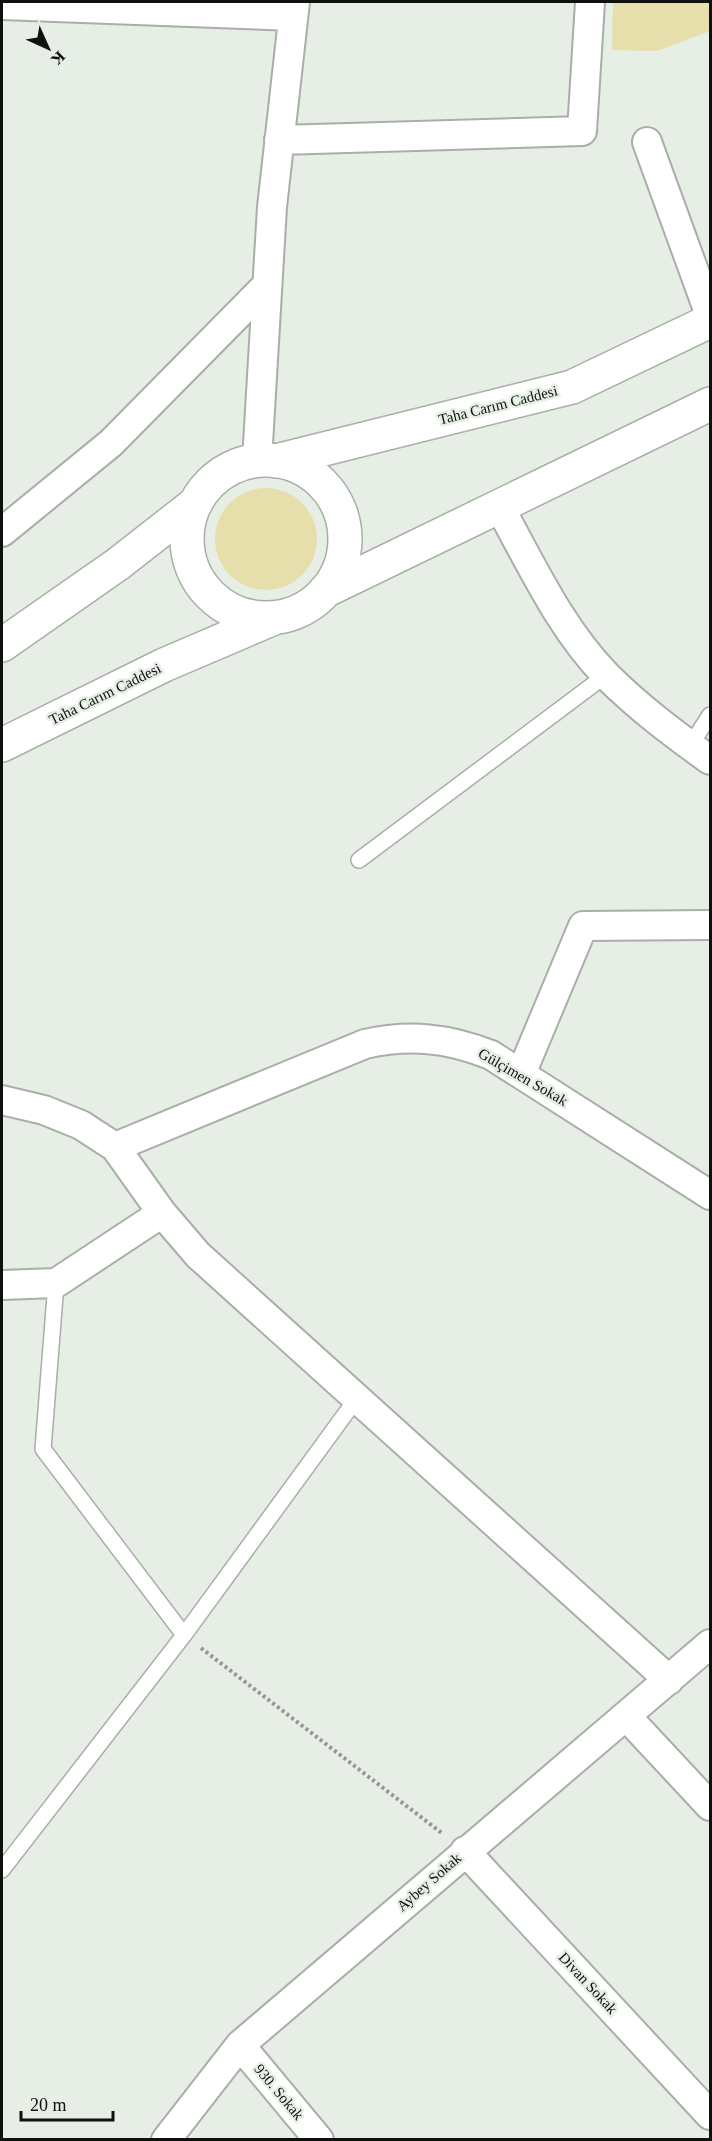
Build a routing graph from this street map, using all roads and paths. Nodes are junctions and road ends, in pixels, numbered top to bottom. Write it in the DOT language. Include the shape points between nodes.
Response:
graph roads {
  1 [pos="590,2"];
  2 [pos="2,5"];
  3 [pos="294,9"];
  4 [pos="279,140"];
  5 [pos="647,142"];
  6 [pos="267,285"];
  7 [pos="711,315"];
  8 [pos="711,321"];
  9 [pos="711,404"];
  10 [pos="266,461"];
  11 [pos="196,503"];
  12 [pos="499,506"];
  13 [pos="2,532"];
  14 [pos="326,591"];
  15 [pos="276,617"];
  16 [pos="2,645"];
  17 [pos="606,675"];
  18 [pos="711,715"];
  19 [pos="2,745"];
  20 [pos="700,753"];
  21 [pos="358,860"];
  22 [pos="711,926"];
  23 [pos="521,1074"];
  24 [pos="2,1100"];
  25 [pos="115,1147"];
  26 [pos="708,1188"];
  27 [pos="162,1213"];
  28 [pos="56,1283"];
  29 [pos="2,1285"];
  30 [pos="357,1398"];
  31 [pos="184,1635"];
  32 [pos="711,1644"];
  33 [pos="669,1680"];
  34 [pos="627,1717"];
  35 [pos="711,1806"];
  36 [pos="465,1851"];
  37 [pos="2,1870"];
  38 [pos="240,2045"];
  39 [pos="711,2115"];
  40 [pos="166,2139"];
  41 [pos="319,2139"];
  1 -- 4 [label="street" via="582,131"];
  2 -- 3 [label="street"];
  3 -- 4 [label="street"];
  4 -- 6 [label="street"];
  5 -- 7 [label="street"];
  6 -- 10 [label="street"];
  6 -- 13 [label="street" via="111,443"];
  8 -- 10 [label="main road, Taha Carım Caddesi" via="572,387"];
  9 -- 12 [label="main road"];
  10 -- 11 [label="main road" via="238,466 221,475"];
  10 -- 14 [label="main road" via="311,474 336,502 343,520 343,558"];
  11 -- 15 [label="main road" via="187,540 193,568 207,592 221,605 239,613 257,618"];
  11 -- 16 [label="main road" via="118,564"];
  12 -- 14 [label="main road"];
  12 -- 17 [label="street" via="551,600 578,642"];
  14 -- 15 [label="main road" via="294,613"];
  15 -- 19 [label="main road, Taha Carım Caddesi" via="164,665"];
  17 -- 20 [label="street" via="650,716"];
  17 -- 21 [label="lane"];
  18 -- 20 [label="lane"];
  22 -- 23 [label="street" via="584,926"];
  23 -- 25 [label="street, Gülçimen Sokak" via="491,1055 451,1041 386,1040 365,1044"];
  23 -- 26 [label="street, Gülçimen Sokak"];
  24 -- 25 [label="street" via="44,1110 81,1125"];
  25 -- 27 [label="street"];
  27 -- 28 [label="street"];
  27 -- 30 [label="street" via="198,1254"];
  28 -- 29 [label="street"];
  28 -- 31 [label="lane" via="43,1449"];
  30 -- 31 [label="lane"];
  30 -- 33 [label="street"];
  31 -- 36 [label="path"];
  31 -- 37 [label="lane"];
  32 -- 33 [label="street, Aybey Sokak"];
  33 -- 34 [label="street, Aybey Sokak"];
  34 -- 35 [label="street"];
  34 -- 36 [label="street, Aybey Sokak"];
  36 -- 38 [label="street, Aybey Sokak"];
  36 -- 39 [label="street, Divan Sokak"];
  38 -- 40 [label="street, Aybey Sokak"];
  38 -- 41 [label="street, 930. Sokak"];
}
